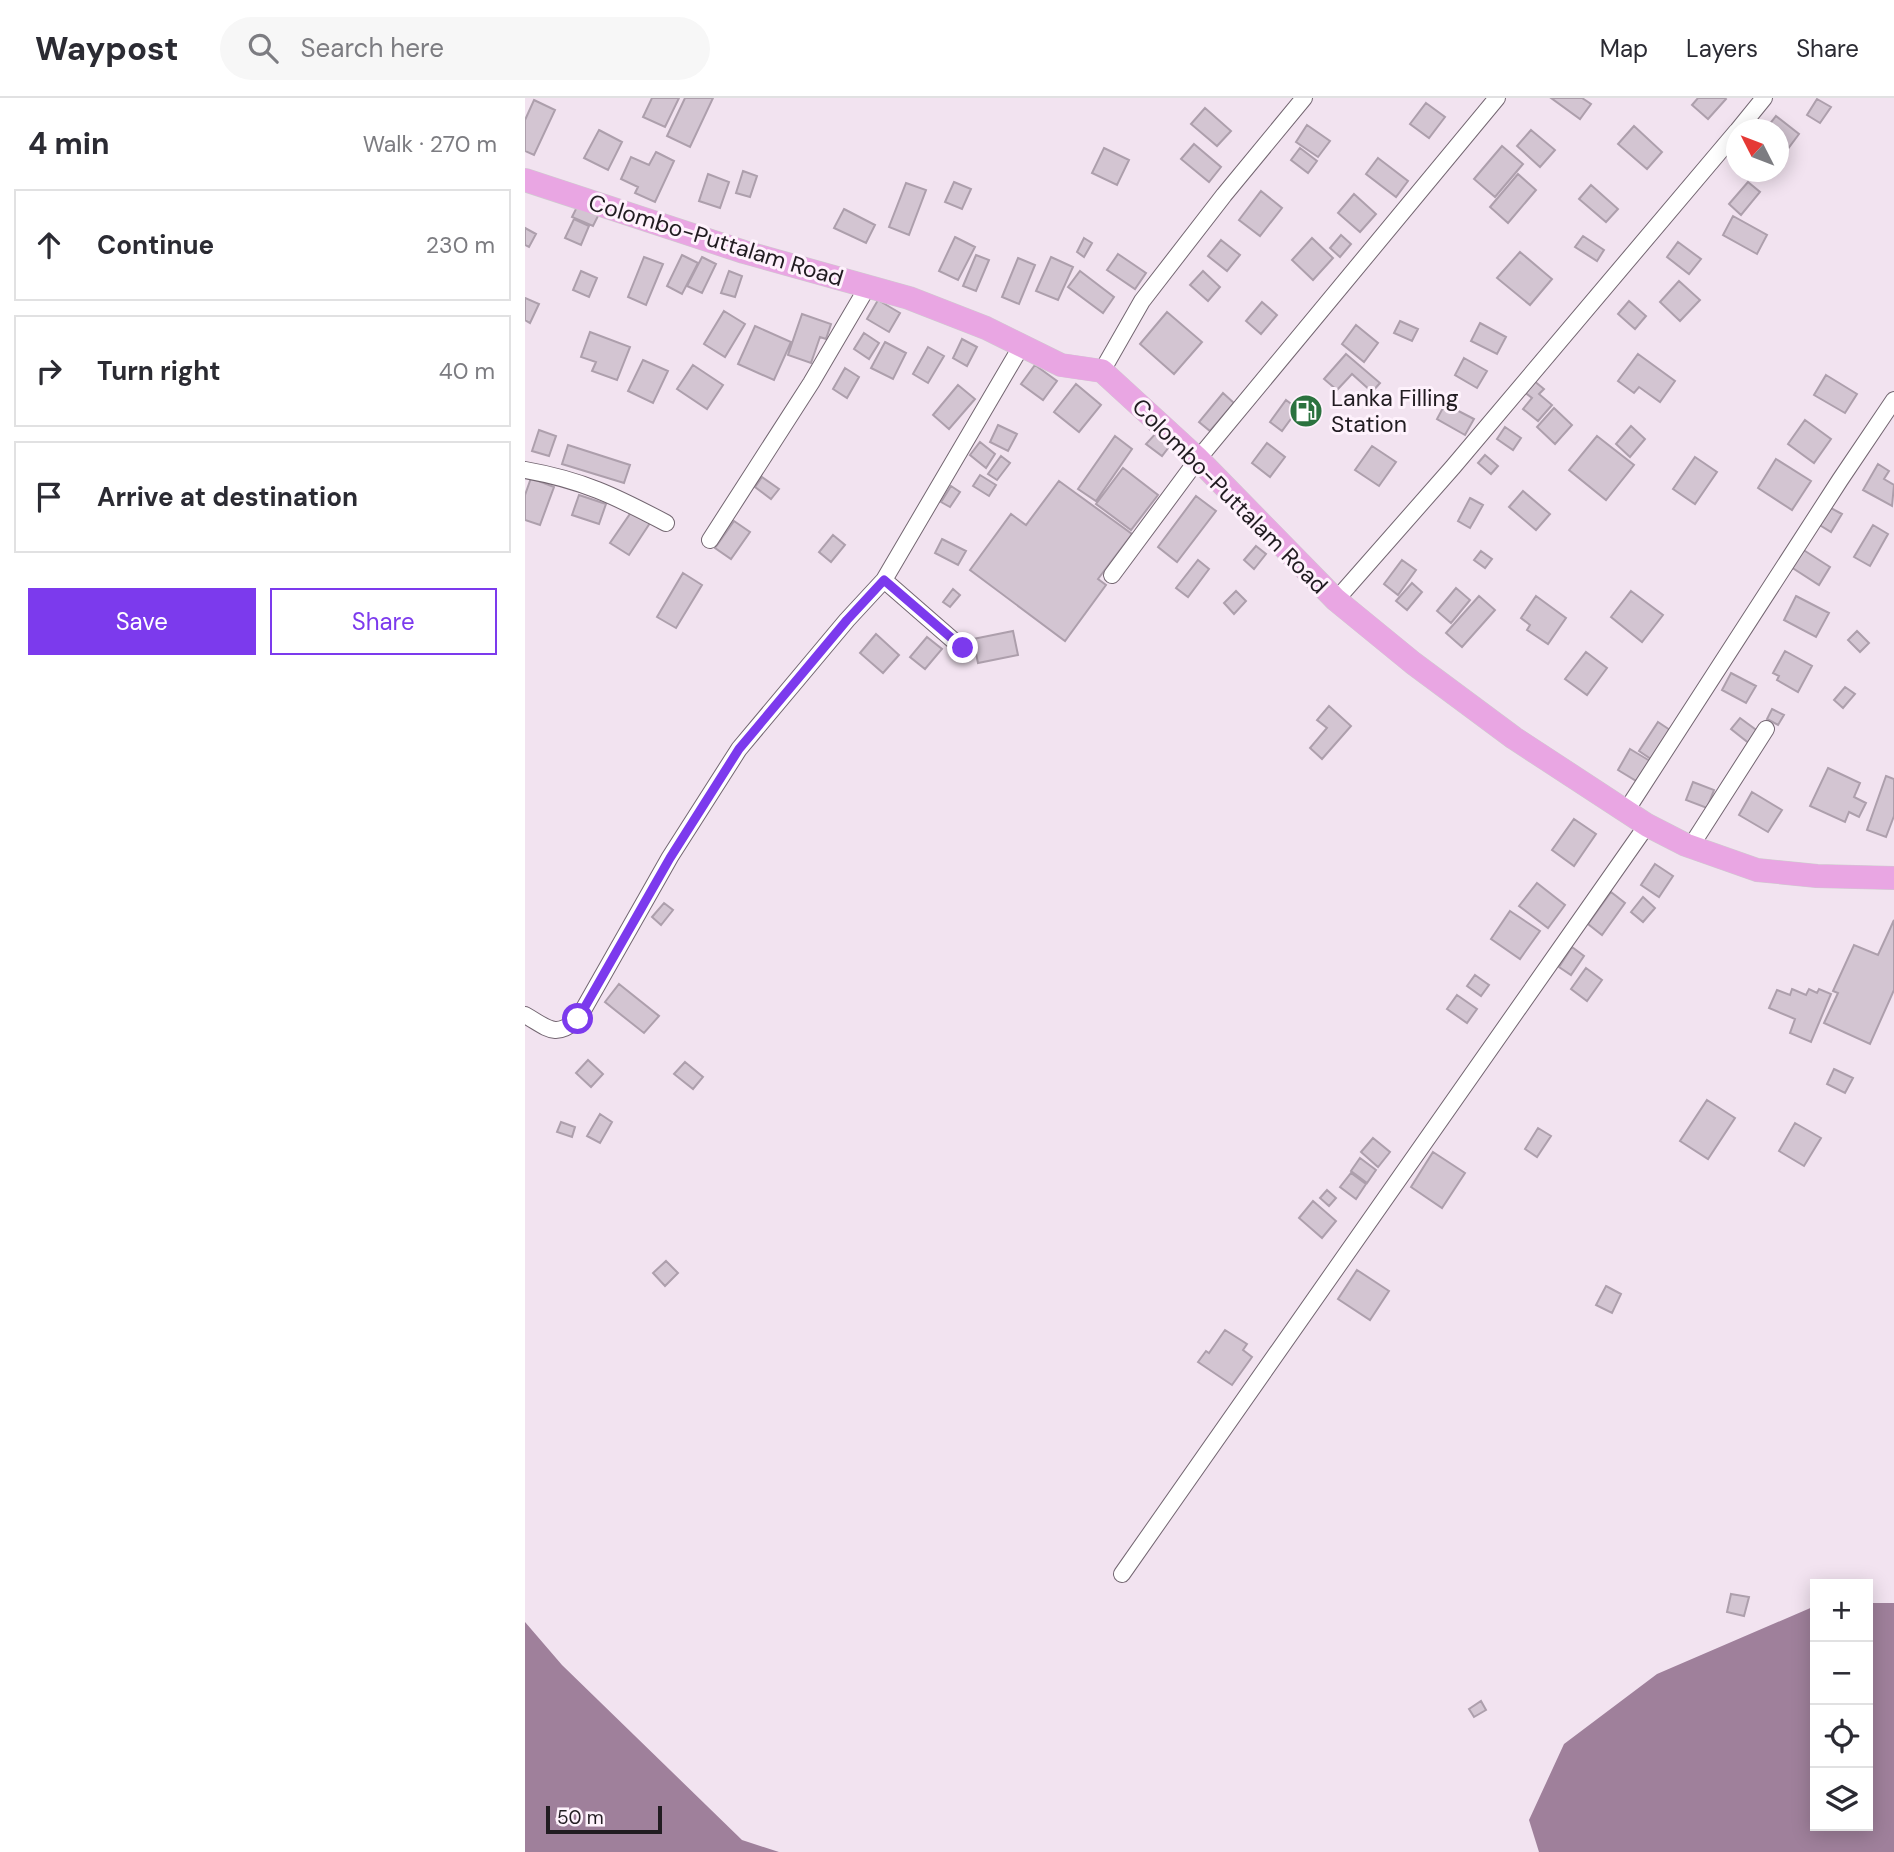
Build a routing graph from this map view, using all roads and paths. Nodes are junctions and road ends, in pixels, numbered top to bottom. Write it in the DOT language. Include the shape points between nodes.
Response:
graph roads {
  1 [pos="1304,98"];
  2 [pos="1497,98"];
  3 [pos="1764,98"];
  4 [pos="1746,119"];
  5 [pos="1726,143"];
  6 [pos="525,180"];
  7 [pos="868,286"];
  8 [pos="1022,345"];
  9 [pos="1102,371"];
  10 [pos="1894,400"];
  11 [pos="1198,459"];
  12 [pos="525,470"];
  13 [pos="666,523"];
  14 [pos="710,540"];
  15 [pos="1112,575"];
  16 [pos="884,580"];
  17 [pos="1336,600"];
  18 [pos="963,648"];
  19 [pos="1766,729"];
  20 [pos="1626,811"];
  21 [pos="1647,825"];
  22 [pos="1691,846"];
  23 [pos="1894,878"];
  24 [pos="525,1015"];
  25 [pos="1122,1574"];
  1 -- 9 [label="street" via="1142,301"];
  2 -- 11 [label="street"];
  3 -- 4 [label="street"];
  5 -- 17 [label="street"];
  6 -- 7 [label="highway, Colombo-Puttalam Road" via="744,253"];
  7 -- 8 [label="highway, Colombo-Puttalam Road"];
  7 -- 14 [label="street"];
  8 -- 9 [label="highway, Colombo-Puttalam Road" via="1061,365"];
  8 -- 16 [label="street"];
  9 -- 11 [label="highway, Colombo-Puttalam Road"];
  10 -- 20 [label="street"];
  11 -- 15 [label="street"];
  11 -- 17 [label="highway, Colombo-Puttalam Road"];
  12 -- 13 [label="street" via="565,477 609,493"];
  16 -- 18 [label="street"];
  16 -- 24 [label="street" via="739,749 578,1019 555,1032"];
  17 -- 20 [label="highway, Colombo-Puttalam Road" via="1514,738"];
  19 -- 22 [label="street"];
  20 -- 21 [label="highway, Colombo-Puttalam Road"];
  21 -- 22 [label="highway, Colombo-Puttalam Road"];
  21 -- 25 [label="street"];
  22 -- 23 [label="highway, Colombo-Puttalam Road" via="1757,870"];
}
